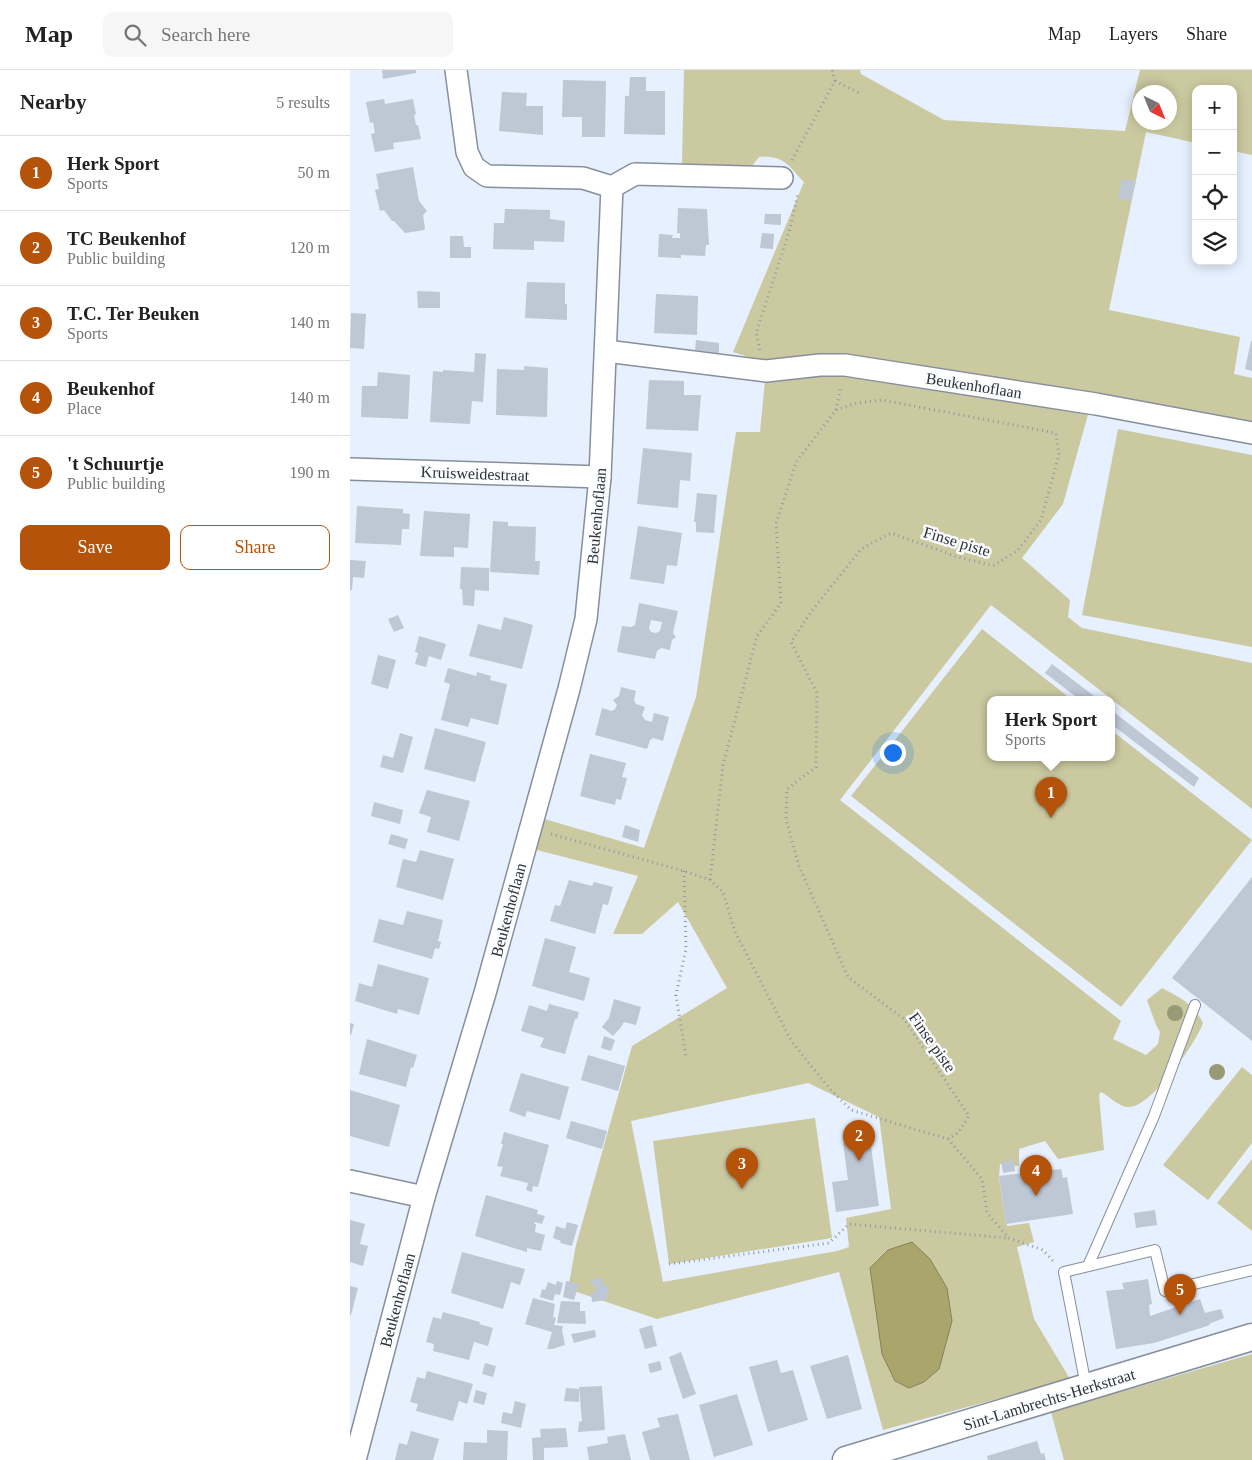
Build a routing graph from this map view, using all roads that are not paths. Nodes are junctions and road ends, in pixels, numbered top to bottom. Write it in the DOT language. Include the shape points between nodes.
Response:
graph roads {
  1 [pos="456,70"];
  2 [pos="782,178"];
  3 [pos="612,187"];
  4 [pos="606,351"];
  5 [pos="1252,433"];
  6 [pos="350,469"];
  7 [pos="600,477"];
  8 [pos="1195,1005"];
  9 [pos="350,1181"];
  10 [pos="424,1197"];
  11 [pos="1088,1266"];
  12 [pos="1252,1270"];
  13 [pos="1252,1337"];
  14 [pos="1086,1387"];
  15 [pos="881,1455"];
  16 [pos="355,1460"];
  17 [pos="846,1460"];
  1 -- 3 [label="street" via="467,152 474,167 487,176 583,178"];
  2 -- 3 [label="street" via="635,174"];
  3 -- 4 [label="street, Beukenhoflaan"];
  4 -- 5 [label="street, Beukenhoflaan" via="766,371 845,365 1096,404"];
  4 -- 7 [label="street, Beukenhoflaan"];
  6 -- 7 [label="street, Kruisweidestraat"];
  7 -- 10 [label="street, Beukenhoflaan" via="586,619 569,689 485,993"];
  8 -- 11 [label="lane" via="1154,1116"];
  9 -- 10 [label="street"];
  10 -- 16 [label="street, Beukenhoflaan"];
  11 -- 12 [label="lane" via="1155,1250 1165,1291"];
  11 -- 14 [label="lane" via="1064,1272"];
  13 -- 14 [label="street, Sint-Lambrechts-Herkstraat"];
  14 -- 15 [label="street, Sint-Lambrechts-Herkstraat"];
  15 -- 17 [label="street, Sint-Lambrechts-Herkstraat"];
}
